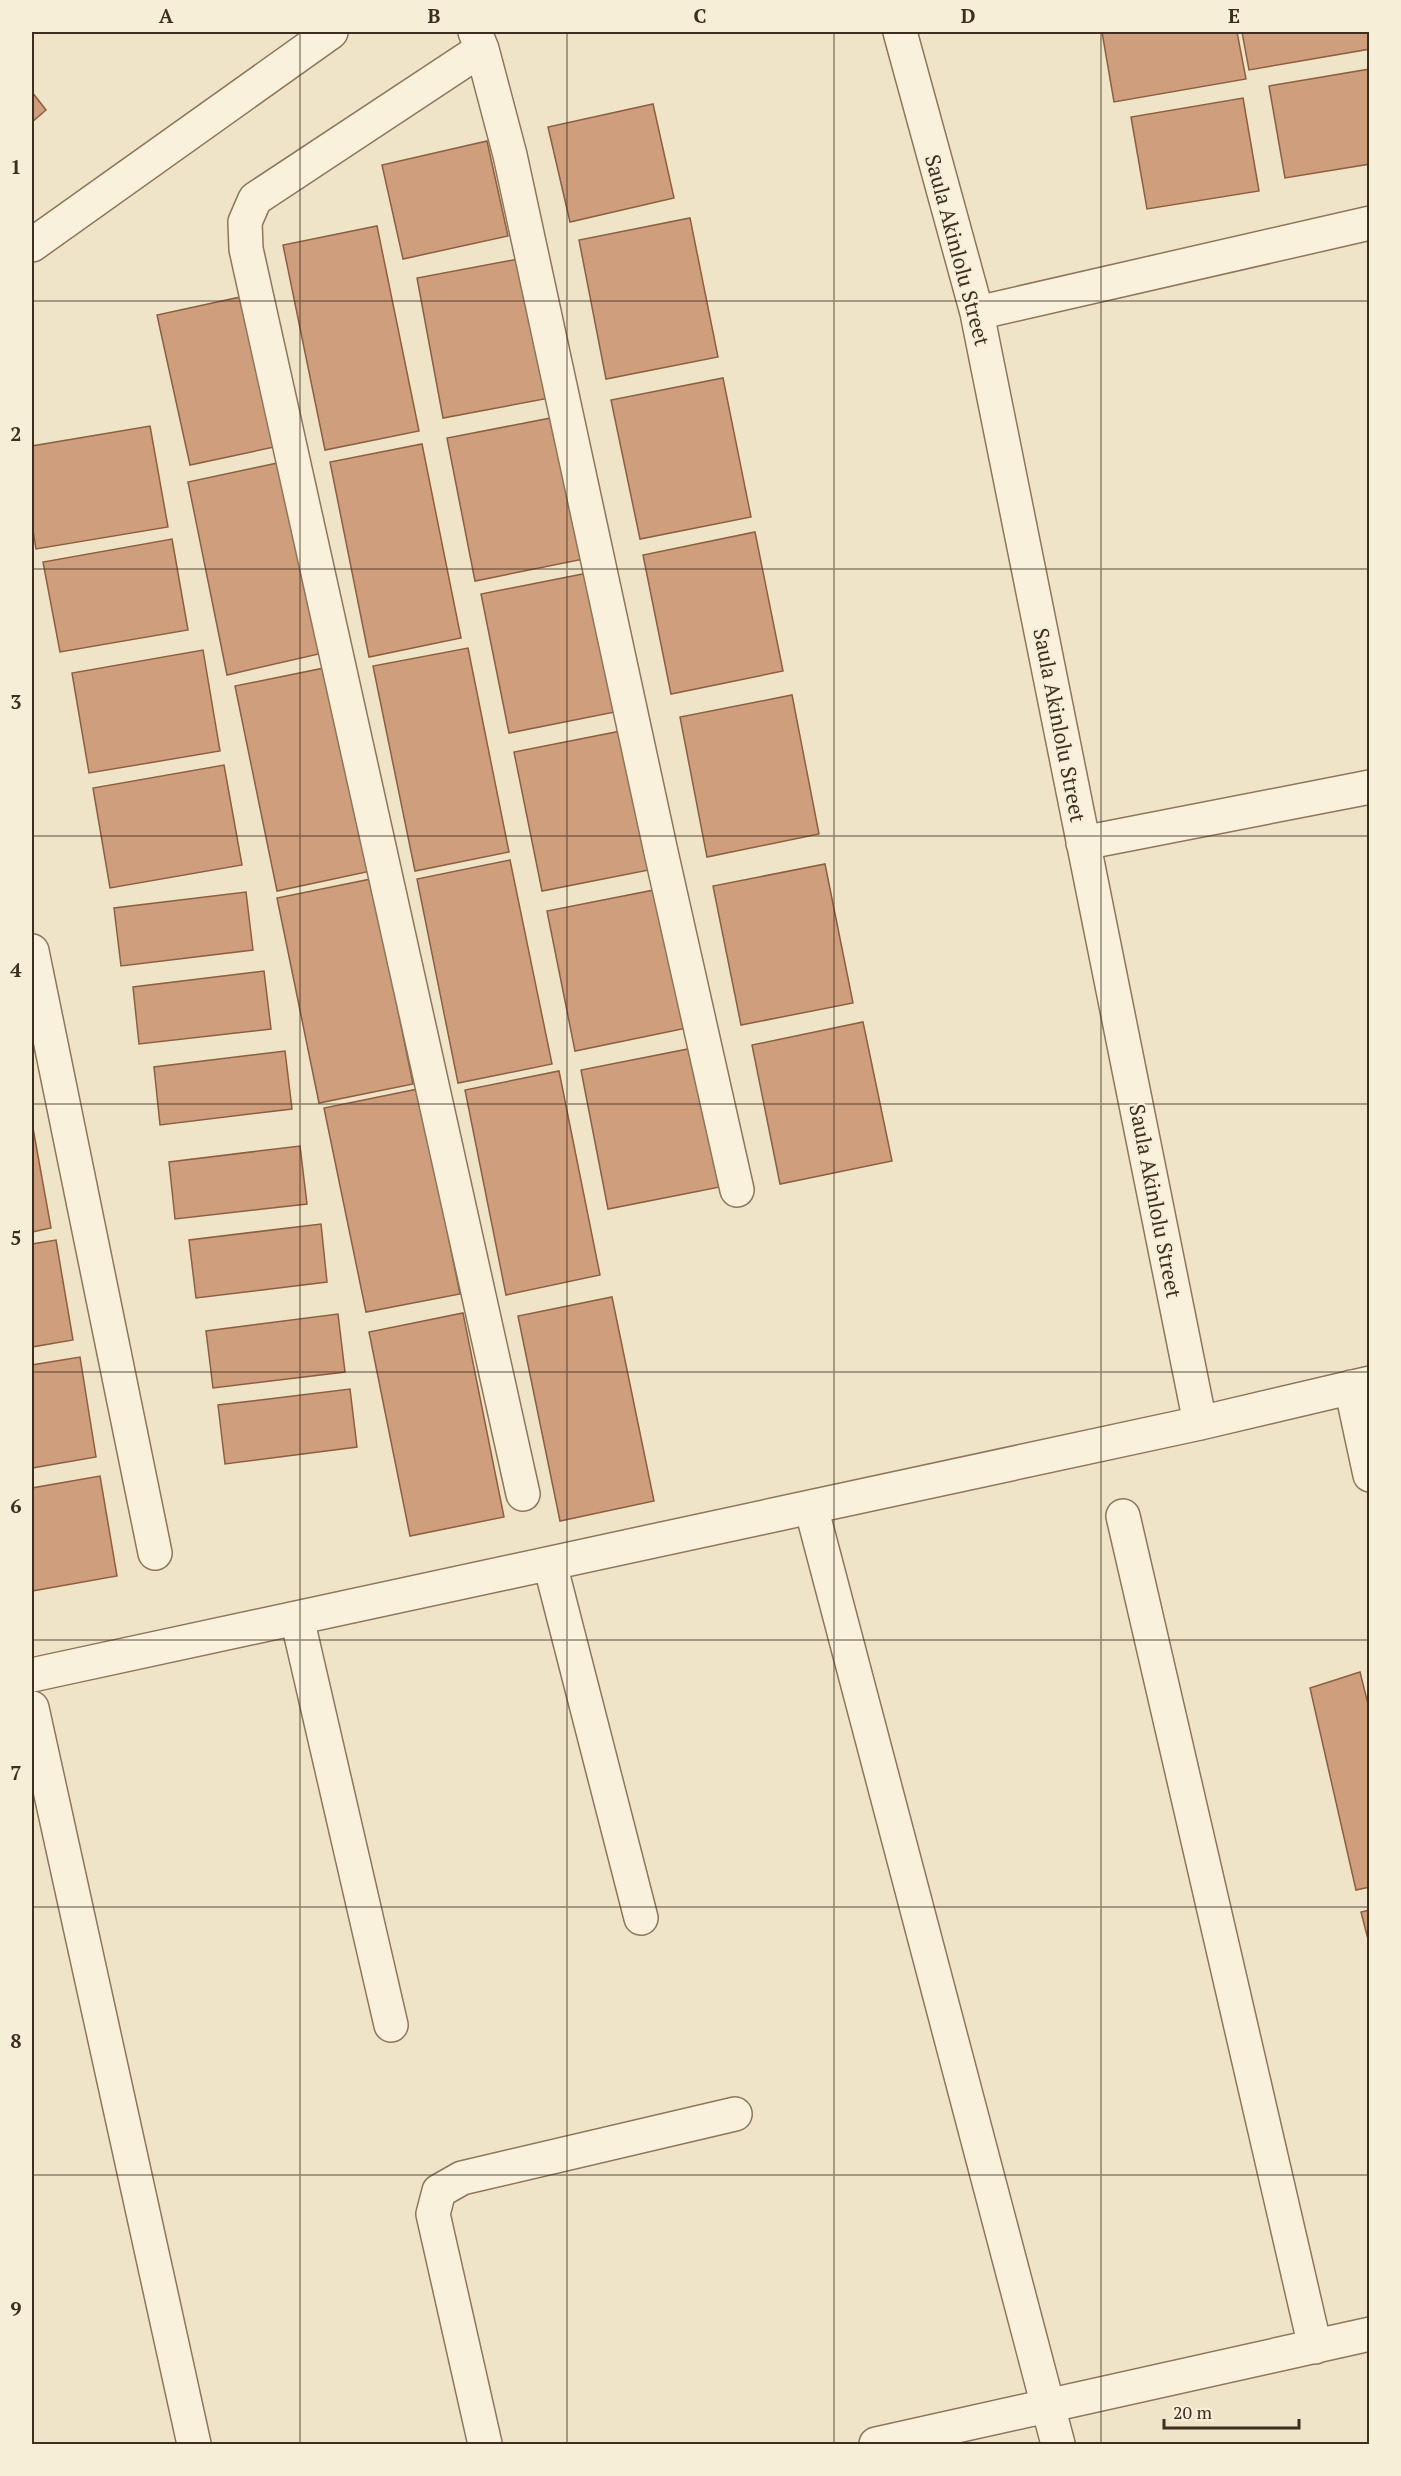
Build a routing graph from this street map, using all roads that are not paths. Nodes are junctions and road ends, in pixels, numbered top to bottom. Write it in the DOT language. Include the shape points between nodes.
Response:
graph roads {
  1 [pos="332,32"];
  2 [pos="900,32"];
  3 [pos="479,40"];
  4 [pos="1370,224"];
  5 [pos="32,245"];
  6 [pos="977,313"];
  7 [pos="1370,787"];
  8 [pos="1083,843"];
  9 [pos="32,951"];
  10 [pos="737,1190"];
  11 [pos="1360,1385"];
  12 [pos="1200,1423"];
  13 [pos="1370,1475"];
  14 [pos="523,1494"];
  15 [pos="811,1507"];
  16 [pos="1123,1516"];
  17 [pos="155,1553"];
  18 [pos="550,1564"];
  19 [pos="297,1618"];
  20 [pos="32,1674"];
  21 [pos="32,1708"];
  22 [pos="641,1918"];
  23 [pos="391,2025"];
  24 [pos="735,2114"];
  25 [pos="1370,2334"];
  26 [pos="1315,2347"];
  27 [pos="1048,2407"];
  28 [pos="194,2445"];
  29 [pos="485,2445"];
  30 [pos="876,2445"];
  31 [pos="1058,2445"];
  1 -- 5 [label="street"];
  2 -- 6 [label="street, Saula Akinlolu Street"];
  3 -- 10 [label="street" via="510,155"];
  3 -- 14 [label="street" via="255,199 245,222 246,249"];
  4 -- 6 [label="street"];
  6 -- 8 [label="street, Saula Akinlolu Street"];
  7 -- 8 [label="street"];
  8 -- 12 [label="street, Saula Akinlolu Street"];
  9 -- 17 [label="street"];
  11 -- 12 [label="street"];
  11 -- 13 [label="street"];
  12 -- 15 [label="street"];
  15 -- 18 [label="street"];
  15 -- 27 [label="street"];
  16 -- 26 [label="street"];
  18 -- 19 [label="street"];
  18 -- 22 [label="street"];
  19 -- 20 [label="street"];
  19 -- 23 [label="street"];
  21 -- 28 [label="street"];
  24 -- 29 [label="street" via="462,2178 440,2191 433,2214"];
  25 -- 26 [label="street"];
  26 -- 27 [label="street"];
  27 -- 30 [label="street"];
  27 -- 31 [label="street"];
}
